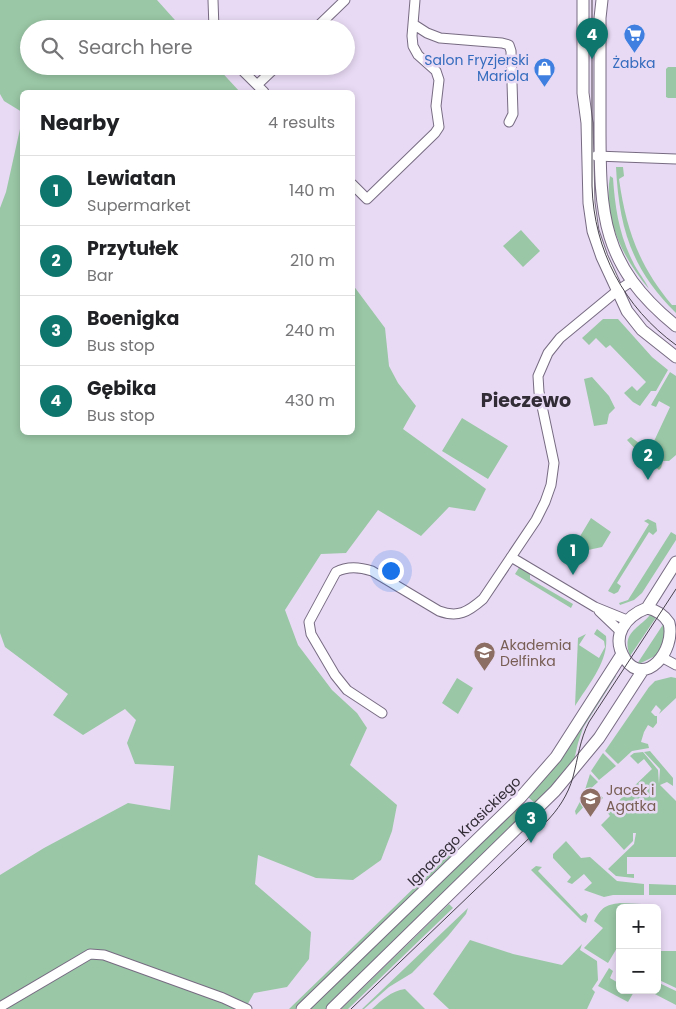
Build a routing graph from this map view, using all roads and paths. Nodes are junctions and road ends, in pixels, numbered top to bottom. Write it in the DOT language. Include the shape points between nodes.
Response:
graph roads {
  1 [pos="213,0"];
  2 [pos="345,0"];
  3 [pos="415,0"];
  4 [pos="583,0"];
  5 [pos="602,0"];
  6 [pos="214,20"];
  7 [pos="324,20"];
  8 [pos="413,24"];
  9 [pos="247,75"];
  10 [pos="268,75"];
  11 [pos="257,85"];
  12 [pos="262,90"];
  13 [pos="509,122"];
  14 [pos="588,155"];
  15 [pos="600,156"];
  16 [pos="676,159"];
  17 [pos="355,187"];
  18 [pos="632,281"];
  19 [pos="617,291"];
  20 [pos="676,326"];
  21 [pos="676,357"];
  22 [pos="511,557"];
  23 [pos="676,562"];
  24 [pos="596,607"];
  25 [pos="648,608"];
  26 [pos="627,620"];
  27 [pos="673,621"];
  28 [pos="620,631"];
  29 [pos="674,649"];
  30 [pos="622,654"];
  31 [pos="671,662"];
  32 [pos="643,670"];
  33 [pos="382,713"];
  34 [pos="0,1006"];
  35 [pos="247,1009"];
  36 [pos="302,1009"];
  37 [pos="332,1009"];
  1 -- 6 [label="street"];
  2 -- 7 [label="street"];
  3 -- 8 [label="street"];
  4 -- 14 [label="main road" via="582,93"];
  5 -- 15 [label="main road"];
  8 -- 13 [label="street" via="440,38 509,45 513,114"];
  8 -- 17 [label="street" via="413,46 436,71 439,80 436,106 439,127 367,199"];
  9 -- 11 [label="street"];
  10 -- 11 [label="street"];
  11 -- 12 [label="street"];
  14 -- 15 [label="street"];
  14 -- 19 [label="main road" via="593,231"];
  15 -- 16 [label="street"];
  15 -- 18 [label="main road" via="602,202 608,231"];
  18 -- 19 [label="street"];
  18 -- 20 [label="main road"];
  19 -- 21 [label="main road" via="642,330"];
  19 -- 22 [label="street" via="560,338 548,353 538,376 554,463 551,485 536,520"];
  22 -- 24 [label="street"];
  22 -- 33 [label="street" via="483,599 472,609 449,615 372,571 344,568 336,572 309,622 311,634 347,690"];
  23 -- 25 [label="main road"];
  24 -- 26 [label="street"];
  24 -- 28 [label="street"];
  25 -- 26 [label="main road"];
  25 -- 27 [label="main road"];
  26 -- 28 [label="main road"];
  27 -- 29 [label="main road"];
  28 -- 30 [label="main road"];
  29 -- 31 [label="main road"];
  30 -- 32 [label="main road" via="632,667"];
  30 -- 36 [label="main road, Ignacego Krasickiego" via="543,773"];
  31 -- 32 [label="main road"];
  32 -- 37 [label="main road" via="599,738 555,791"];
  34 -- 35 [label="street" via="90,954 104,955"];
}
